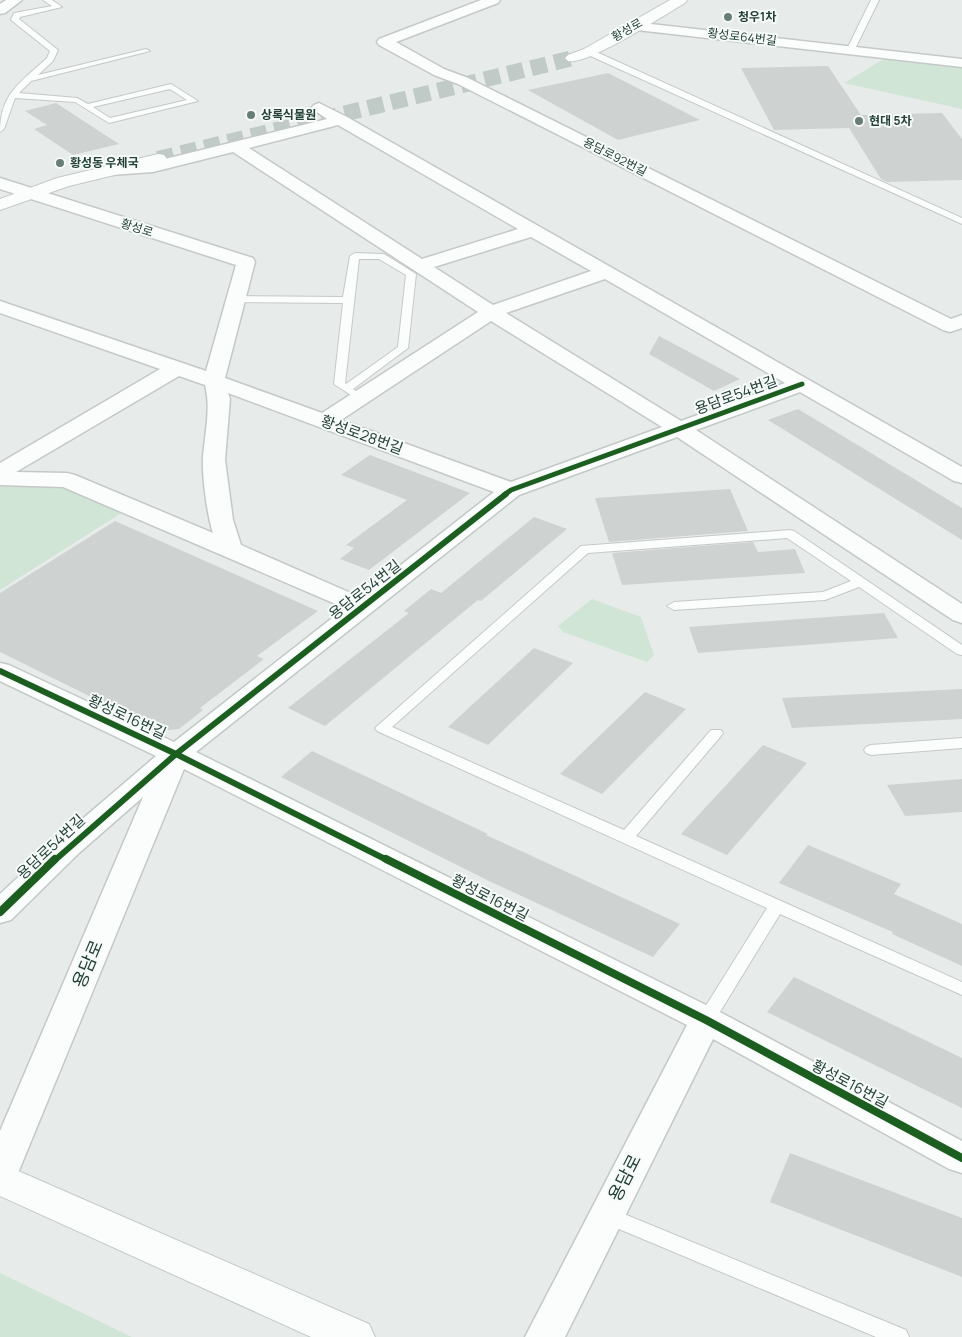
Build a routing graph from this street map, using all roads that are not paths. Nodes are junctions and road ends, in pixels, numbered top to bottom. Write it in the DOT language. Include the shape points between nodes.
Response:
graph roads {
  1 [pos="15,0"];
  2 [pos="46,0"];
  3 [pos="493,0"];
  4 [pos="680,0"];
  5 [pos="875,0"];
  6 [pos="0,10"];
  7 [pos="633,26"];
  8 [pos="146,51"];
  9 [pos="850,51"];
  10 [pos="589,52"];
  11 [pos="573,58"];
  12 [pos="962,63"];
  13 [pos="26,80"];
  14 [pos="12,95"];
  15 [pos="88,106"];
  16 [pos="341,120"];
  17 [pos="0,129"];
  18 [pos="236,146"];
  19 [pos="158,159"];
  20 [pos="111,170"];
  21 [pos="0,183"];
  22 [pos="29,194"];
  23 [pos="0,205"];
  24 [pos="962,221"];
  25 [pos="535,230"];
  26 [pos="419,266"];
  27 [pos="608,272"];
  28 [pos="236,299"];
  29 [pos="348,300"];
  30 [pos="0,307"];
  31 [pos="491,312"];
  32 [pos="956,323"];
  33 [pos="177,368"];
  34 [pos="214,381"];
  35 [pos="802,384"];
  36 [pos="353,393"];
  37 [pos="324,421"];
  38 [pos="680,429"];
  39 [pos="0,472"];
  40 [pos="962,476"];
  41 [pos="0,478"];
  42 [pos="511,490"];
  43 [pos="230,549"];
  44 [pos="861,582"];
  45 [pos="674,606"];
  46 [pos="363,607"];
  47 [pos="962,615"];
  48 [pos="962,651"];
  49 [pos="0,672"];
  50 [pos="716,732"];
  51 [pos="962,743"];
  52 [pos="871,750"];
  53 [pos="176,754"];
  54 [pos="626,839"];
  55 [pos="776,907"];
  56 [pos="0,912"];
  57 [pos="962,989"];
  58 [pos="706,1020"];
  59 [pos="962,1158"];
  60 [pos="0,1174"];
  61 [pos="0,1179"];
  62 [pos="607,1215"];
  63 [pos="355,1337"];
  64 [pos="544,1337"];
  65 [pos="899,1337"];
  1 -- 6 [label="street"];
  2 -- 13 [label="lane" via="58,7 17,15 14,20 54,50 50,59"];
  3 -- 32 [label="street, 용담로92번길" via="384,42 439,72"];
  4 -- 7 [label="street, 황성로"];
  5 -- 9 [label="lane"];
  7 -- 9 [label="street, 황성로64번길"];
  7 -- 10 [label="street, 황성로"];
  8 -- 13 [label="lane"];
  9 -- 12 [label="street, 황성로64번길"];
  10 -- 11 [label="street, 황성로"];
  10 -- 24 [label="lane"];
  13 -- 14 [label="lane"];
  14 -- 15 [label="lane" via="77,100"];
  14 -- 17 [label="lane"];
  15 -- 15 [label="lane" via="108,121 194,100 171,86"];
  16 -- 18 [label="street"];
  16 -- 20 [label="street" via="322,109 140,154"];
  16 -- 25 [label="street"];
  18 -- 20 [label="street" via="153,167"];
  18 -- 26 [label="street"];
  19 -- 20 [label="street"];
  20 -- 22 [label="street"];
  21 -- 22 [label="street, 황성로"];
  22 -- 23 [label="street"];
  22 -- 28 [label="street, 황성로" via="246,262"];
  25 -- 26 [label="street"];
  25 -- 27 [label="street"];
  26 -- 31 [label="street"];
  27 -- 31 [label="street"];
  27 -- 35 [label="street"];
  28 -- 29 [label="lane"];
  28 -- 34 [label="street"];
  29 -- 36 [label="lane" via="339,384"];
  29 -- 36 [label="lane" via="355,256 381,256 411,274 403,348"];
  30 -- 33 [label="street, 황성로28번길"];
  31 -- 36 [label="street"];
  31 -- 38 [label="street"];
  33 -- 34 [label="street, 황성로28번길"];
  33 -- 39 [label="street"];
  34 -- 37 [label="street, 황성로28번길"];
  34 -- 43 [label="street" via="219,399 214,460 221,520"];
  35 -- 38 [label="street, 용담로54번길"];
  35 -- 40 [label="street"];
  36 -- 37 [label="street"];
  37 -- 42 [label="street, 황성로28번길"];
  38 -- 42 [label="street, 용담로54번길"];
  38 -- 47 [label="street"];
  41 -- 43 [label="street, 용담로54번길" via="67,480"];
  42 -- 46 [label="street, 용담로54번길"];
  43 -- 46 [label="street, 용담로54번길"];
  44 -- 45 [label="lane" via="825,596"];
  44 -- 48 [label="lane"];
  44 -- 54 [label="lane" via="790,534 584,549 382,728"];
  46 -- 53 [label="street, 용담로54번길"];
  49 -- 53 [label="street, 황성로16번길"];
  50 -- 54 [label="lane"];
  51 -- 52 [label="lane"];
  53 -- 56 [label="street, 용담로54번길" via="69,846"];
  53 -- 58 [label="street, 황성로16번길"];
  53 -- 60 [label="street, 용담로"];
  54 -- 55 [label="lane"];
  55 -- 57 [label="lane"];
  55 -- 58 [label="lane"];
  58 -- 59 [label="street, 황성로16번길"];
  58 -- 62 [label="street, 용담로"];
  61 -- 63 [label="street"];
  62 -- 64 [label="street, 용담로"];
  62 -- 65 [label="lane"];
}
